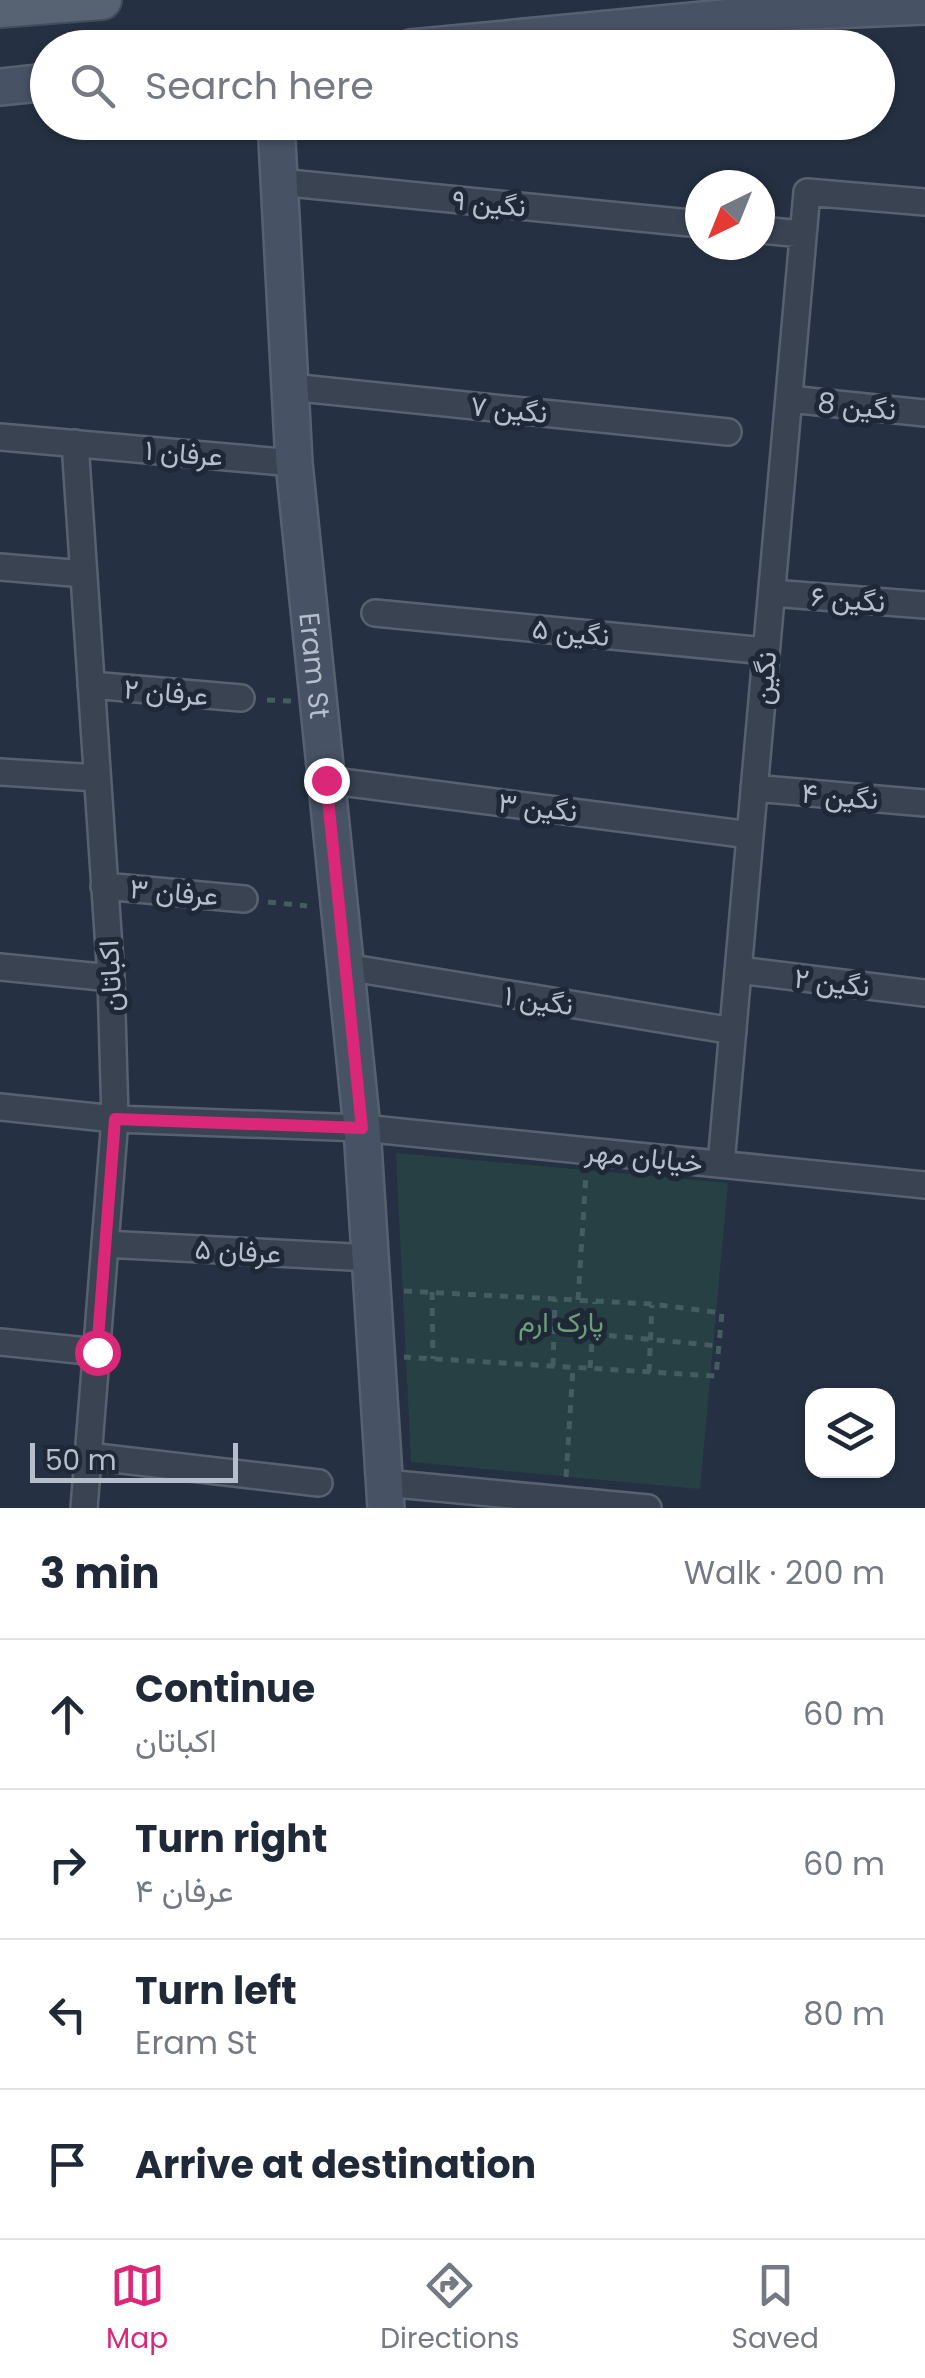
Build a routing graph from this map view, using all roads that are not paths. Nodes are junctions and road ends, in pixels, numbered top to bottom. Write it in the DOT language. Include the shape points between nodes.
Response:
graph roads {
  1 [pos="94,1"];
  2 [pos="925,6"];
  3 [pos="0,8"];
  4 [pos="598,30"];
  5 [pos="30,84"];
  6 [pos="0,87"];
  7 [pos="277,140"];
  8 [pos="279,182"];
  9 [pos="925,202"];
  10 [pos="685,223"];
  11 [pos="775,231"];
  12 [pos="804,234"];
  13 [pos="290,387"];
  14 [pos="789,399"];
  15 [pos="925,413"];
  16 [pos="728,432"];
  17 [pos="0,436"];
  18 [pos="75,443"];
  19 [pos="294,463"];
  20 [pos="0,567"];
  21 [pos="84,574"];
  22 [pos="772,593"];
  23 [pos="925,606"];
  24 [pos="376,613"];
  25 [pos="766,651"];
  26 [pos="91,686"];
  27 [pos="241,698"];
  28 [pos="0,772"];
  29 [pos="97,778"];
  30 [pos="326,780"];
  31 [pos="754,788"];
  32 [pos="925,804"];
  33 [pos="750,835"];
  34 [pos="104,886"];
  35 [pos="244,899"];
  36 [pos="0,967"];
  37 [pos="346,967"];
  38 [pos="738,970"];
  39 [pos="111,978"];
  40 [pos="925,993"];
  41 [pos="733,1031"];
  42 [pos="0,1106"];
  43 [pos="115,1119"];
  44 [pos="362,1128"];
  45 [pos="721,1164"];
  46 [pos="925,1185"];
  47 [pos="105,1244"];
  48 [pos="371,1274"];
  49 [pos="0,1342"];
  50 [pos="97,1352"];
  51 [pos="88,1456"];
  52 [pos="319,1484"];
  53 [pos="385,1496"];
  54 [pos="84,1508"];
  55 [pos="648,1508"];
  1 -- 3 [label="main road"];
  2 -- 4 [label="street"];
  5 -- 6 [label="street"];
  7 -- 8 [label="street, Eram St"];
  8 -- 10 [label="street, نگین ۹"];
  8 -- 13 [label="street, Eram St"];
  9 -- 12 [label="street, نگین" via="807,192"];
  11 -- 12 [label="street"];
  12 -- 14 [label="street, نگین"];
  13 -- 16 [label="street, نگین ۷"];
  13 -- 19 [label="street, Eram St"];
  14 -- 15 [label="street, نگین 8"];
  14 -- 22 [label="street, نگین"];
  17 -- 18 [label="street, عرفان ۱"];
  18 -- 19 [label="street, عرفان ۱"];
  18 -- 21 [label="street, اکباتان"];
  19 -- 30 [label="street, Eram St"];
  20 -- 21 [label="street"];
  21 -- 26 [label="street, اکباتان"];
  22 -- 23 [label="street, نگین ۶"];
  22 -- 25 [label="street, نگین"];
  24 -- 25 [label="street, نگین ۵"];
  25 -- 31 [label="street, نگین"];
  26 -- 27 [label="street, عرفان ۲"];
  26 -- 29 [label="street, اکباتان"];
  28 -- 29 [label="street"];
  29 -- 34 [label="street, اکباتان"];
  30 -- 33 [label="street, نگین ۳"];
  30 -- 37 [label="street, Eram St"];
  31 -- 32 [label="street, نگین ۴"];
  31 -- 33 [label="street, نگین"];
  33 -- 38 [label="street, نگین"];
  34 -- 35 [label="street, عرفان ۳"];
  34 -- 39 [label="street, اکباتان"];
  36 -- 39 [label="street"];
  37 -- 41 [label="street, نگین ۱"];
  37 -- 44 [label="street, Eram St"];
  38 -- 40 [label="street, نگین ۲"];
  38 -- 41 [label="street, نگین"];
  39 -- 43 [label="street, اکباتان"];
  41 -- 45 [label="street, نگین"];
  42 -- 43 [label="street, خیابان مهر"];
  43 -- 44 [label="street, خیابان مهر"];
  43 -- 47 [label="street, اکباتان"];
  44 -- 45 [label="street, خیابان مهر"];
  44 -- 48 [label="street, Eram St"];
  45 -- 46 [label="street, خیابان مهر"];
  47 -- 48 [label="street, عرفان ۵"];
  47 -- 50 [label="street, اکباتان"];
  48 -- 53 [label="street, Eram St"];
  49 -- 50 [label="street"];
  50 -- 51 [label="street, اکباتان"];
  51 -- 52 [label="street"];
  51 -- 54 [label="street, اکباتان"];
  53 -- 55 [label="street"];
}
